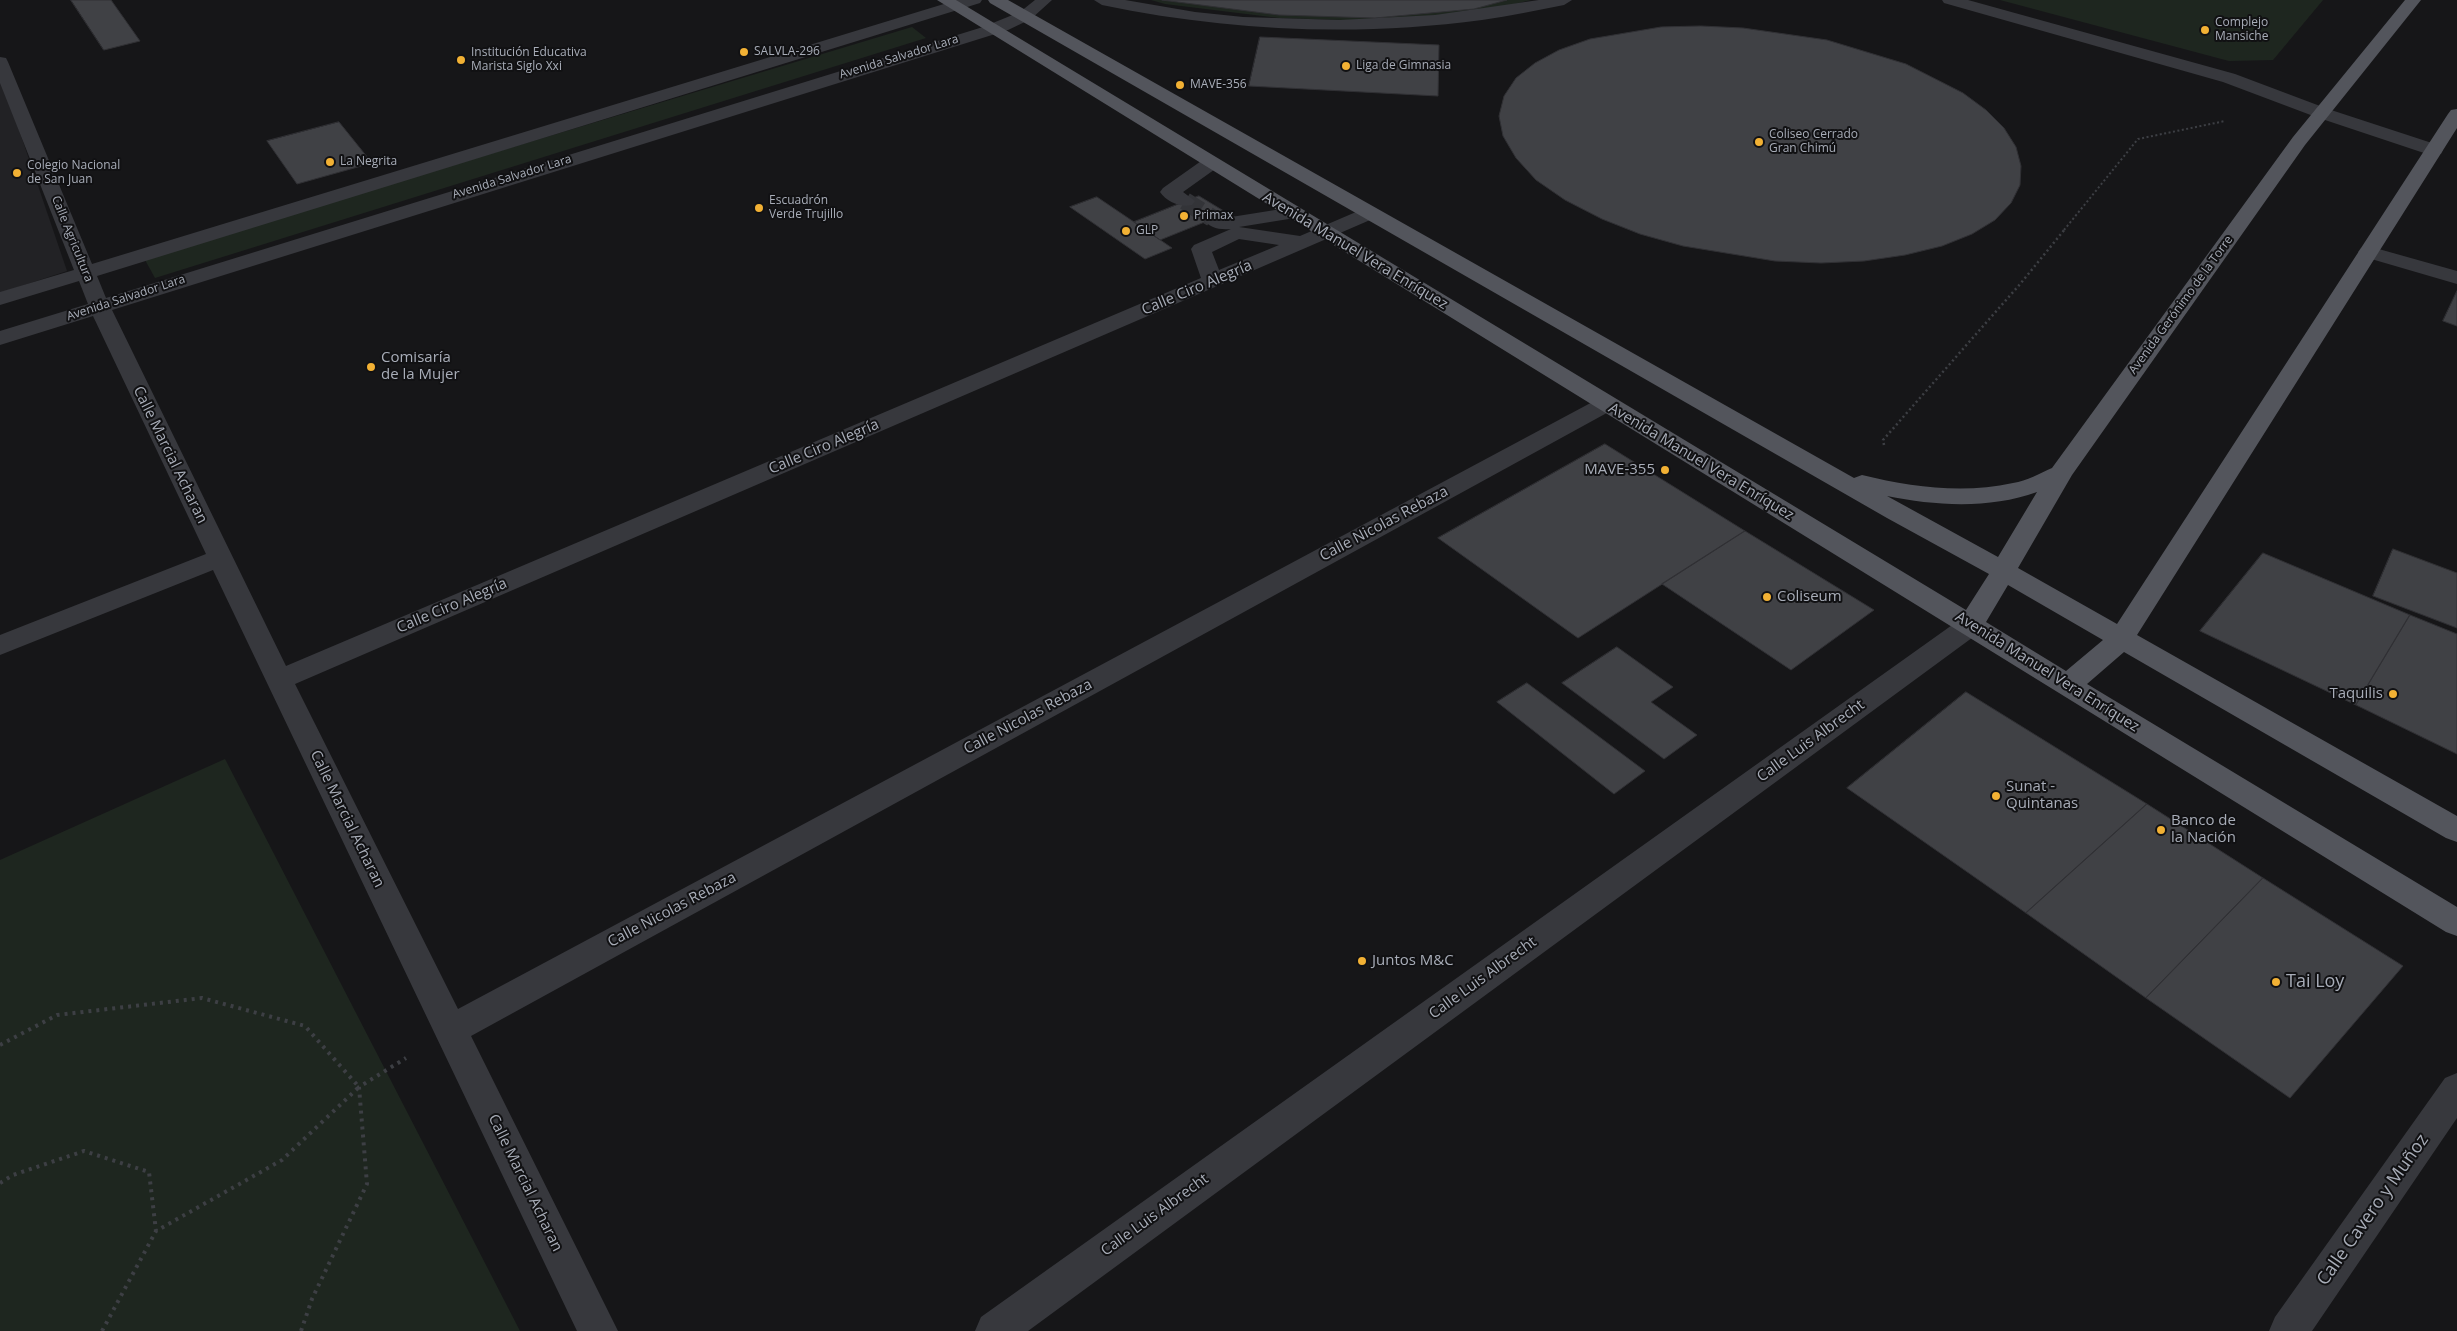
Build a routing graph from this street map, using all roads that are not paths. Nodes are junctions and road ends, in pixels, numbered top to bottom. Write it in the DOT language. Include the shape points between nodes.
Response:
graph roads {
  1 [pos="974,0"];
  2 [pos="996,0"];
  3 [pos="1044,0"];
  4 [pos="1102,0"];
  5 [pos="1564,0"];
  6 [pos="1950,0"];
  7 [pos="2413,0"];
  8 [pos="950,3"];
  9 [pos="1024,17"];
  10 [pos="990,28"];
  11 [pos="0,62"];
  12 [pos="1143,84"];
  13 [pos="1106,99"];
  14 [pos="2322,113"];
  15 [pos="2457,114"];
  16 [pos="1251,145"];
  17 [pos="2434,150"];
  18 [pos="1211,162"];
  19 [pos="1185,201"];
  20 [pos="1294,213"];
  21 [pos="1370,213"];
  22 [pos="1224,225"];
  23 [pos="1327,232"];
  24 [pos="1304,242"];
  25 [pos="2368,252"];
  26 [pos="85,272"];
  27 [pos="2457,278"];
  28 [pos="1212,281"];
  29 [pos="0,299"];
  30 [pos="99,306"];
  31 [pos="0,338"];
  32 [pos="1606,404"];
  33 [pos="2061,473"];
  34 [pos="1837,476"];
  35 [pos="220,558"];
  36 [pos="2004,571"];
  37 [pos="1972,625"];
  38 [pos="2121,638"];
  39 [pos="0,646"];
  40 [pos="279,680"];
  41 [pos="2068,685"];
  42 [pos="2457,830"];
  43 [pos="2457,923"];
  44 [pos="451,1030"];
  45 [pos="2457,1089"];
  46 [pos="598,1331"];
  47 [pos="995,1331"];
  48 [pos="2289,1331"];
  1 -- 8 [label="street"];
  2 -- 9 [label="main road"];
  3 -- 9 [label="street"];
  4 -- 5 [label="street" via="1180,14 1360,24 1482,15"];
  6 -- 14 [label="street" via="2229,78"];
  7 -- 14 [label="main road, Avenida Gerónimo de la Torre"];
  8 -- 10 [label="main road, Avenida Manuel Vera Enríquez"];
  8 -- 26 [label="street"];
  9 -- 10 [label="street, Avenida Salvador Lara"];
  9 -- 12 [label="main road"];
  10 -- 13 [label="main road, Avenida Manuel Vera Enríquez"];
  10 -- 30 [label="street, Avenida Salvador Lara"];
  11 -- 26 [label="street, Calle Agricultura"];
  12 -- 13 [label="main road"];
  12 -- 16 [label="main road"];
  13 -- 18 [label="main road, Avenida Manuel Vera Enríquez"];
  14 -- 17 [label="street"];
  14 -- 33 [label="main road, Avenida Gerónimo de la Torre"];
  15 -- 17 [label="main road"];
  16 -- 18 [label="main road"];
  16 -- 21 [label="main road"];
  17 -- 25 [label="main road"];
  18 -- 19 [label="street" via="1170,192"];
  18 -- 20 [label="main road, Avenida Manuel Vera Enríquez"];
  20 -- 22 [label="street"];
  20 -- 23 [label="main road, Avenida Manuel Vera Enríquez"];
  21 -- 23 [label="street, Calle Ciro Alegría"];
  21 -- 34 [label="main road"];
  22 -- 24 [label="street"];
  22 -- 28 [label="street" via="1201,249"];
  23 -- 24 [label="street, Calle Ciro Alegría"];
  23 -- 32 [label="main road, Avenida Manuel Vera Enríquez"];
  24 -- 28 [label="street, Calle Ciro Alegría"];
  25 -- 27 [label="street"];
  25 -- 38 [label="main road"];
  26 -- 29 [label="street"];
  26 -- 30 [label="street, Calle Agricultura"];
  28 -- 40 [label="street, Calle Ciro Alegría"];
  30 -- 31 [label="street, Avenida Salvador Lara"];
  30 -- 35 [label="street, Calle Marcial Acharan"];
  32 -- 37 [label="main road, Avenida Manuel Vera Enríquez"];
  32 -- 44 [label="street, Calle Nicolas Rebaza"];
  33 -- 34 [label="main road" via="2015,491 1956,497 1890,490"];
  33 -- 36 [label="main road, Avenida Gerónimo de la Torre"];
  34 -- 36 [label="main road"];
  35 -- 39 [label="street"];
  35 -- 40 [label="street, Calle Marcial Acharan"];
  36 -- 37 [label="main road, Avenida Gerónimo de la Torre"];
  36 -- 38 [label="main road"];
  37 -- 41 [label="main road, Avenida Manuel Vera Enríquez"];
  37 -- 47 [label="street, Calle Luis Albrecht"];
  38 -- 41 [label="main road"];
  38 -- 42 [label="main road"];
  40 -- 44 [label="street, Calle Marcial Acharan"];
  41 -- 43 [label="main road, Avenida Manuel Vera Enríquez"];
  44 -- 46 [label="street, Calle Marcial Acharan"];
  45 -- 48 [label="street, Calle Cavero y Muñoz"];
}
